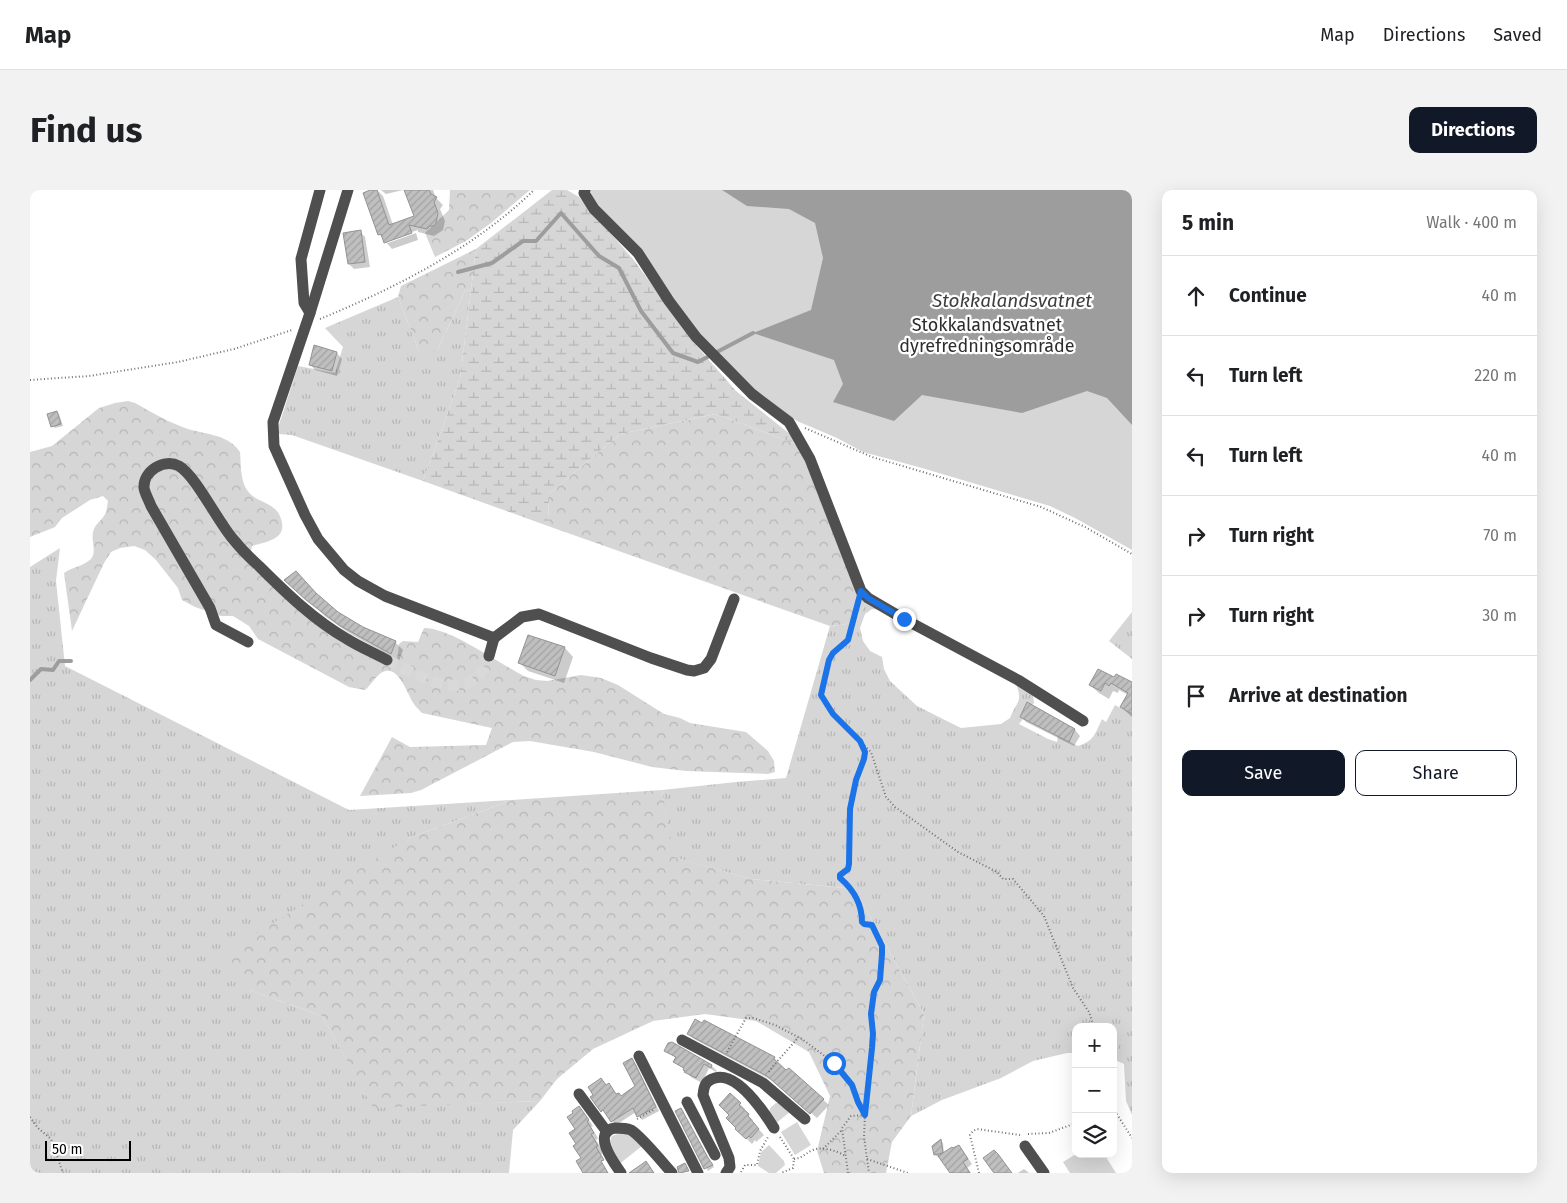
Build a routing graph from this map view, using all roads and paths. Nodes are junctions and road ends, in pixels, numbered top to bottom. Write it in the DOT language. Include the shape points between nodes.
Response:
graph roads {
  1 [pos="320,190"];
  2 [pos="348,190"];
  3 [pos="534,190"];
  4 [pos="585,190"];
  5 [pos="310,314"];
  6 [pos="305,326"];
  7 [pos="30,380"];
  8 [pos="789,422"];
  9 [pos="1132,554"];
  10 [pos="861,591"];
  11 [pos="734,599"];
  12 [pos="494,638"];
  13 [pos="248,642"];
  14 [pos="489,656"];
  15 [pos="387,660"];
  16 [pos="1083,722"];
  17 [pos="860,741"];
  18 [pos="1093,1023"];
  19 [pos="798,1037"];
  20 [pos="682,1040"];
  21 [pos="731,1044"];
  22 [pos="639,1056"];
  23 [pos="773,1066"];
  24 [pos="578,1094"];
  25 [pos="777,1095"];
  26 [pos="687,1102"];
  27 [pos="664,1105"];
  28 [pos="762,1109"];
  29 [pos="1116,1113"];
  30 [pos="865,1115"];
  31 [pos="30,1117"];
  32 [pos="805,1119"];
  33 [pos="1072,1124"];
  34 [pos="774,1128"];
  35 [pos="627,1129"];
  36 [pos="842,1130"];
  37 [pos="607,1132"];
  38 [pos="718,1133"];
  39 [pos="706,1137"];
  40 [pos="1132,1138"];
  41 [pos="1025,1146"];
  42 [pos="823,1149"];
  43 [pos="714,1154"];
  44 [pos="846,1156"];
  45 [pos="794,1159"];
  46 [pos="866,1159"];
  47 [pos="63,1173"];
  48 [pos="621,1173"];
  49 [pos="672,1173"];
  50 [pos="698,1173"];
  51 [pos="726,1173"];
  52 [pos="740,1173"];
  53 [pos="781,1173"];
  54 [pos="848,1173"];
  55 [pos="869,1173"];
  56 [pos="908,1173"];
  57 [pos="979,1173"];
  58 [pos="1044,1173"];
  1 -- 5 [label="street" via="301,259 304,303"];
  2 -- 5 [label="street"];
  3 -- 6 [label="path" via="494,224 434,264 388,289"];
  4 -- 8 [label="street" via="594,209 638,252 696,337 752,394"];
  5 -- 6 [label="street"];
  6 -- 7 [label="path" via="234,349 178,362 89,376"];
  6 -- 12 [label="street" via="273,422 273,434 274,446 318,539 344,570 370,588"];
  8 -- 9 [label="path" via="872,456 1041,507"];
  8 -- 10 [label="street" via="810,459"];
  10 -- 16 [label="street" via="897,615 1018,680"];
  10 -- 17 [label="path" via="848,640 829,660 821,695 833,714"];
  11 -- 12 [label="street" via="711,659 704,668 694,671 540,614 522,617"];
  12 -- 14 [label="street"];
  13 -- 15 [label="street" via="216,625 210,608 151,506 144,489 146,476 155,468 167,464 179,466 197,486 235,542 283,589 326,625"];
  17 -- 18 [label="path" via="871,752 886,797 895,807 958,852 997,872 1003,879 1013,879 1044,916 1073,988"];
  17 -- 30 [label="path" via="865,752 850,809 849,864 840,878 858,900 862,922 872,925 882,946 880,980 874,992 871,1014 873,1034"];
  19 -- 21 [label="path" via="775,1025 746,1018"];
  19 -- 23 [label="path"];
  19 -- 30 [label="path" via="834,1063 852,1085"];
  20 -- 25 [label="street" via="763,1083"];
  22 -- 27 [label="street"];
  24 -- 37 [label="street"];
  25 -- 28 [label="street"];
  25 -- 32 [label="street"];
  26 -- 39 [label="street"];
  27 -- 35 [label="path"];
  27 -- 50 [label="street"];
  28 -- 34 [label="street"];
  28 -- 38 [label="street" via="729,1079 718,1077 709,1080 703,1095"];
  29 -- 40 [label="path"];
  30 -- 36 [label="path" via="851,1116"];
  30 -- 46 [label="path"];
  31 -- 47 [label="path" via="50,1139"];
  33 -- 57 [label="path" via="1049,1133 1020,1135 972,1131 970,1135"];
  34 -- 45 [label="path"];
  34 -- 52 [label="path" via="760,1151 757,1165 745,1165"];
  35 -- 37 [label="street"];
  35 -- 49 [label="street" via="638,1136"];
  36 -- 42 [label="path"];
  36 -- 44 [label="path"];
  37 -- 48 [label="street" via="605,1146"];
  38 -- 39 [label="street"];
  38 -- 51 [label="street" via="729,1158 730,1167"];
  39 -- 43 [label="street"];
  41 -- 58 [label="street"];
  42 -- 44 [label="path"];
  42 -- 45 [label="path" via="815,1149"];
  44 -- 54 [label="path"];
  45 -- 53 [label="path" via="792,1168"];
  46 -- 55 [label="path"];
  46 -- 56 [label="path"];
}
